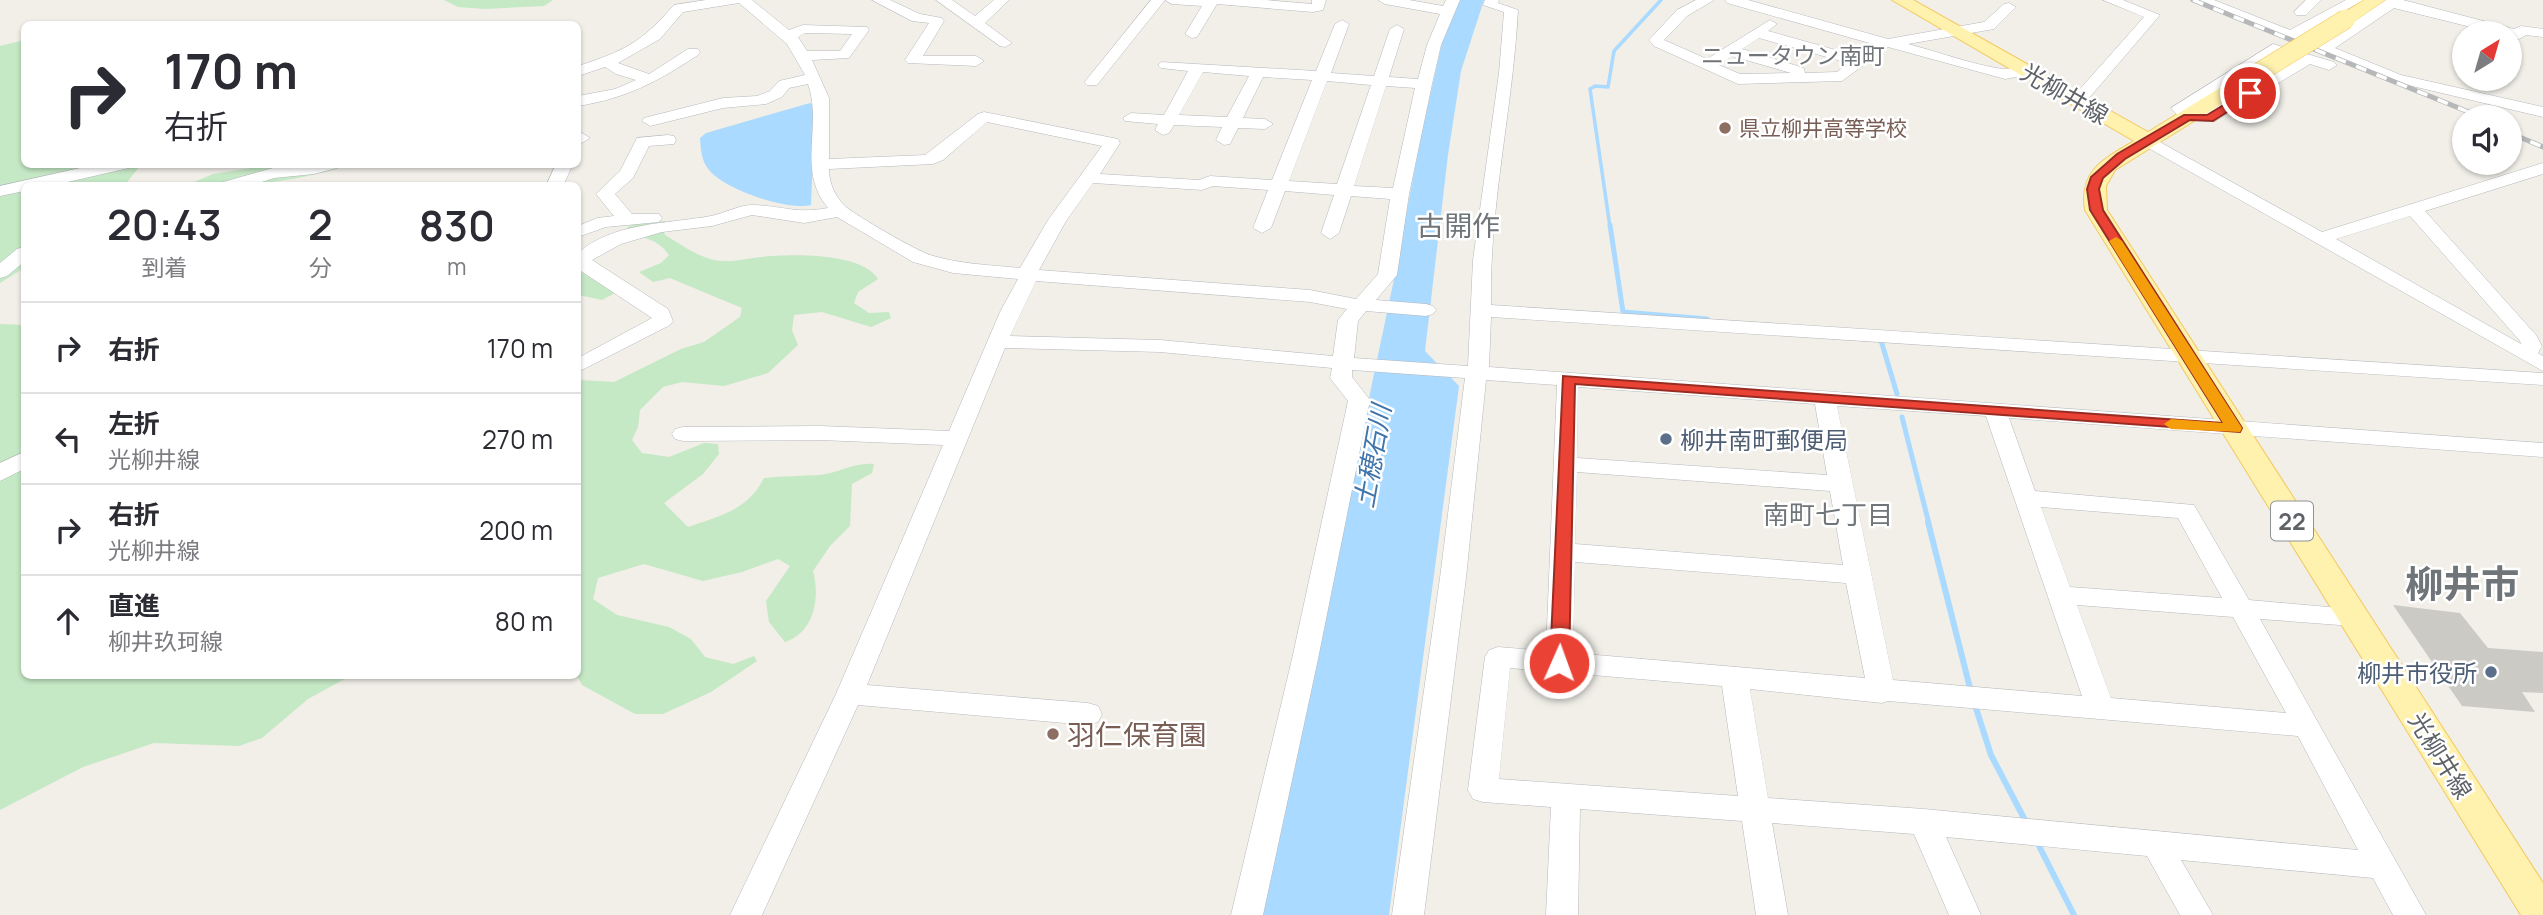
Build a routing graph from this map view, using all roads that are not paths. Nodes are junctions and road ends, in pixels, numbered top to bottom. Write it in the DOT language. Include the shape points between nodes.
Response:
graph roads {
  1 [pos="735,0"];
  2 [pos="743,0"];
  3 [pos="879,0"];
  4 [pos="943,0"];
  5 [pos="1002,0"];
  6 [pos="1158,0"];
  7 [pos="1172,0"];
  8 [pos="1319,0"];
  9 [pos="1385,0"];
  10 [pos="1492,0"];
  11 [pos="1707,0"];
  12 [pos="1732,0"];
  13 [pos="1901,0"];
  14 [pos="2110,0"];
  15 [pos="2202,0"];
  16 [pos="2314,0"];
  17 [pos="2356,0"];
  18 [pos="1212,1"];
  19 [pos="2387,1"];
  20 [pos="1450,6"];
  21 [pos="2008,7"];
  22 [pos="2301,12"];
  23 [pos="1784,14"];
  24 [pos="976,23"];
  25 [pos="1342,24"];
  26 [pos="2315,24"];
  27 [pos="2346,26"];
  28 [pos="1397,29"];
  29 [pos="1956,32"];
  30 [pos="1758,33"];
  31 [pos="2543,33"];
  32 [pos="1192,34"];
  33 [pos="2291,36"];
  34 [pos="787,37"];
  35 [pos="1005,43"];
  36 [pos="1889,43"];
  37 [pos="1732,51"];
  38 [pos="693,52"];
  39 [pos="803,56"];
  40 [pos="2326,57"];
  41 [pos="2308,59"];
  42 [pos="607,62"];
  43 [pos="1860,62"];
  44 [pos="1166,65"];
  45 [pos="1707,66"];
  46 [pos="1198,67"];
  47 [pos="581,70"];
  48 [pos="1986,70"];
  49 [pos="2025,71"];
  50 [pos="1258,72"];
  51 [pos="1322,77"];
  52 [pos="814,78"];
  53 [pos="1812,78"];
  54 [pos="650,79"];
  55 [pos="966,80"];
  56 [pos="1381,81"];
  57 [pos="1092,82"];
  58 [pos="1424,84"];
  59 [pos="1989,87"];
  60 [pos="581,100"];
  61 [pos="2078,101"];
  62 [pos="2543,112"];
  63 [pos="2188,117"];
  64 [pos="1131,118"];
  65 [pos="650,121"];
  66 [pos="1233,123"];
  67 [pos="1265,124"];
  68 [pos="1165,127"];
  69 [pos="668,140"];
  70 [pos="1224,140"];
  71 [pos="2150,141"];
  72 [pos="821,164"];
  73 [pos="105,168"];
  74 [pos="317,168"];
  75 [pos="2543,168"];
  76 [pos="1088,178"];
  77 [pos="43,182"];
  78 [pos="243,182"];
  79 [pos="1277,185"];
  80 [pos="21,187"];
  81 [pos="1344,190"];
  82 [pos="0,191"];
  83 [pos="1400,194"];
  84 [pos="2416,210"];
  85 [pos="840,211"];
  86 [pos="626,219"];
  87 [pos="712,221"];
  88 [pos="581,226"];
  89 [pos="1262,228"];
  90 [pos="1330,233"];
  91 [pos="2320,238"];
  92 [pos="21,255"];
  93 [pos="581,260"];
  94 [pos="581,263"];
  95 [pos="0,272"];
  96 [pos="1030,275"];
  97 [pos="1359,305"];
  98 [pos="1426,310"];
  99 [pos="1479,310"];
  100 [pos="998,342"];
  101 [pos="2188,356"];
  102 [pos="2535,360"];
  103 [pos="1342,363"];
  104 [pos="581,364"];
  105 [pos="1466,371"];
  106 [pos="1568,379"];
  107 [pos="2543,379"];
  108 [pos="1825,399"];
  109 [pos="1995,411"];
  110 [pos="2234,428"];
  111 [pos="683,434"];
  112 [pos="958,438"];
  113 [pos="2543,450"];
  114 [pos="21,461"];
  115 [pos="1564,464"];
  116 [pos="0,474"];
  117 [pos="1839,484"];
  118 [pos="2027,498"];
  119 [pos="1562,552"];
  120 [pos="1857,575"];
  121 [pos="2060,595"];
  122 [pos="2241,608"];
  123 [pos="2353,617"];
  124 [pos="1559,663"];
  125 [pos="1734,677"];
  126 [pos="1882,692"];
  127 [pos="850,694"];
  128 [pos="2099,707"];
  129 [pos="1088,714"];
  130 [pos="2307,726"];
  131 [pos="1566,796"];
  132 [pos="1756,812"];
  133 [pos="1924,822"];
  134 [pos="2157,846"];
  135 [pos="2382,866"];
  136 [pos="746,915"];
  137 [pos="1247,915"];
  138 [pos="1408,915"];
  139 [pos="1562,915"];
  140 [pos="1772,915"];
  141 [pos="1965,915"];
  142 [pos="2197,915"];
  143 [pos="2410,915"];
  144 [pos="2542,915"];
  1 -- 42 [label="street" via="678,8 655,36"];
  2 -- 34 [label="street"];
  3 -- 55 [label="street" via="909,15 937,21 913,60 979,57"];
  4 -- 24 [label="street"];
  5 -- 24 [label="street"];
  6 -- 57 [label="street"];
  7 -- 18 [label="street"];
  8 -- 18 [label="street" via="1314,8"];
  9 -- 20 [label="street"];
  10 -- 99 [label="street" via="1490,5 1511,10"];
  11 -- 45 [label="street" via="1682,13 1656,40"];
  12 -- 23 [label="street"];
  13 -- 29 [label="main road, 光柳井線"];
  14 -- 61 [label="street" via="2154,15"];
  15 -- 33 [label="street"];
  16 -- 22 [label="street"];
  17 -- 26 [label="street"];
  18 -- 32 [label="street"];
  19 -- 27 [label="main road"];
  19 -- 31 [label="street" via="2519,35 2521,30"];
  20 -- 58 [label="street"];
  21 -- 29 [label="street" via="1989,26"];
  23 -- 30 [label="street"];
  23 -- 36 [label="street"];
  24 -- 35 [label="street"];
  25 -- 51 [label="street"];
  26 -- 27 [label="street"];
  26 -- 33 [label="street"];
  27 -- 40 [label="street"];
  27 -- 63 [label="main road, bridge"];
  28 -- 56 [label="street"];
  29 -- 36 [label="street"];
  29 -- 49 [label="main road, 光柳井線"];
  30 -- 37 [label="street"];
  30 -- 43 [label="street"];
  33 -- 40 [label="street"];
  34 -- 39 [label="street"];
  34 -- 39 [label="street" via="803,29 862,30 844,55"];
  36 -- 43 [label="street"];
  36 -- 48 [label="street"];
  37 -- 45 [label="street"];
  37 -- 53 [label="street"];
  38 -- 54 [label="street"];
  39 -- 52 [label="street"];
  40 -- 41 [label="street"];
  40 -- 62 [label="street"];
  41 -- 63 [label="street" via="2209,118"];
  41 -- 63 [label="street" via="2270,49 2181,106"];
  42 -- 47 [label="street"];
  42 -- 54 [label="street"];
  43 -- 53 [label="street" via="1842,76"];
  44 -- 46 [label="street"];
  45 -- 53 [label="street" via="1738,79"];
  46 -- 50 [label="street"];
  46 -- 68 [label="street"];
  48 -- 49 [label="street"];
  48 -- 59 [label="street" via="1982,74"];
  49 -- 61 [label="main road, 光柳井線"];
  50 -- 51 [label="street"];
  50 -- 66 [label="street"];
  51 -- 56 [label="street"];
  51 -- 79 [label="street"];
  52 -- 65 [label="street" via="784,84 776,94 760,101 723,103"];
  52 -- 72 [label="street" via="821,98"];
  54 -- 60 [label="street" via="619,93"];
  56 -- 58 [label="street"];
  56 -- 81 [label="street"];
  58 -- 83 [label="street"];
  61 -- 71 [label="main road, 光柳井線"];
  63 -- 71 [label="main road"];
  64 -- 68 [label="street"];
  66 -- 67 [label="street"];
  66 -- 68 [label="street"];
  66 -- 70 [label="street"];
  69 -- 86 [label="street" via="643,142 627,174 605,194"];
  71 -- 91 [label="street"];
  71 -- 101 [label="main road, 光柳井線 / 22" via="2097,177 2096,210"];
  72 -- 76 [label="street" via="926,160 984,117 1112,143"];
  72 -- 85 [label="street" via="822,187"];
  73 -- 77 [label="street"];
  74 -- 78 [label="street"];
  75 -- 84 [label="street"];
  76 -- 79 [label="street"];
  76 -- 96 [label="street" via="1057,220"];
  79 -- 81 [label="street"];
  79 -- 89 [label="street"];
  80 -- 82 [label="street"];
  81 -- 83 [label="street"];
  81 -- 90 [label="street"];
  83 -- 97 [label="street" via="1387,275"];
  84 -- 91 [label="street"];
  84 -- 102 [label="street" via="2529,339"];
  85 -- 87 [label="street" via="804,218 751,210"];
  85 -- 96 [label="street" via="920,258 953,267"];
  86 -- 87 [label="street" via="669,216"];
  86 -- 88 [label="street"];
  87 -- 93 [label="street" via="629,234"];
  91 -- 102 [label="street"];
  92 -- 95 [label="street"];
  94 -- 104 [label="street" via="660,313 663,321"];
  96 -- 97 [label="street" via="1310,296"];
  96 -- 100 [label="street"];
  97 -- 98 [label="street"];
  97 -- 103 [label="street" via="1348,320"];
  99 -- 101 [label="street"];
  99 -- 105 [label="street"];
  100 -- 103 [label="street" via="1160,346"];
  100 -- 112 [label="street"];
  101 -- 107 [label="street"];
  101 -- 110 [label="main road, 光柳井線 / 22"];
  103 -- 105 [label="street"];
  103 -- 137 [label="street" via="1341,378 1359,400"];
  105 -- 106 [label="street"];
  105 -- 138 [label="street" via="1474,387"];
  106 -- 108 [label="street"];
  106 -- 115 [label="street"];
  108 -- 109 [label="street"];
  108 -- 117 [label="street"];
  109 -- 110 [label="street"];
  109 -- 118 [label="street"];
  110 -- 113 [label="street"];
  110 -- 123 [label="main road, 光柳井線 / 22"];
  111 -- 112 [label="street"];
  112 -- 127 [label="street"];
  114 -- 116 [label="street"];
  115 -- 117 [label="street"];
  115 -- 119 [label="street"];
  117 -- 120 [label="street"];
  118 -- 121 [label="street"];
  118 -- 122 [label="street" via="2186,511"];
  119 -- 120 [label="street"];
  119 -- 124 [label="street"];
  120 -- 126 [label="street"];
  121 -- 122 [label="street"];
  121 -- 128 [label="street"];
  122 -- 123 [label="street"];
  122 -- 130 [label="street"];
  123 -- 144 [label="main road, 光柳井線 / 22"];
  124 -- 125 [label="street"];
  124 -- 131 [label="street" via="1498,657 1483,790"];
  125 -- 126 [label="street"];
  125 -- 132 [label="street"];
  126 -- 128 [label="street"];
  127 -- 129 [label="street"];
  127 -- 136 [label="street"];
  128 -- 130 [label="street"];
  130 -- 135 [label="street"];
  131 -- 132 [label="street"];
  131 -- 139 [label="street"];
  132 -- 133 [label="street"];
  132 -- 140 [label="street"];
  133 -- 134 [label="street"];
  133 -- 141 [label="street"];
  134 -- 135 [label="street"];
  134 -- 142 [label="street"];
  135 -- 143 [label="street"];
}
